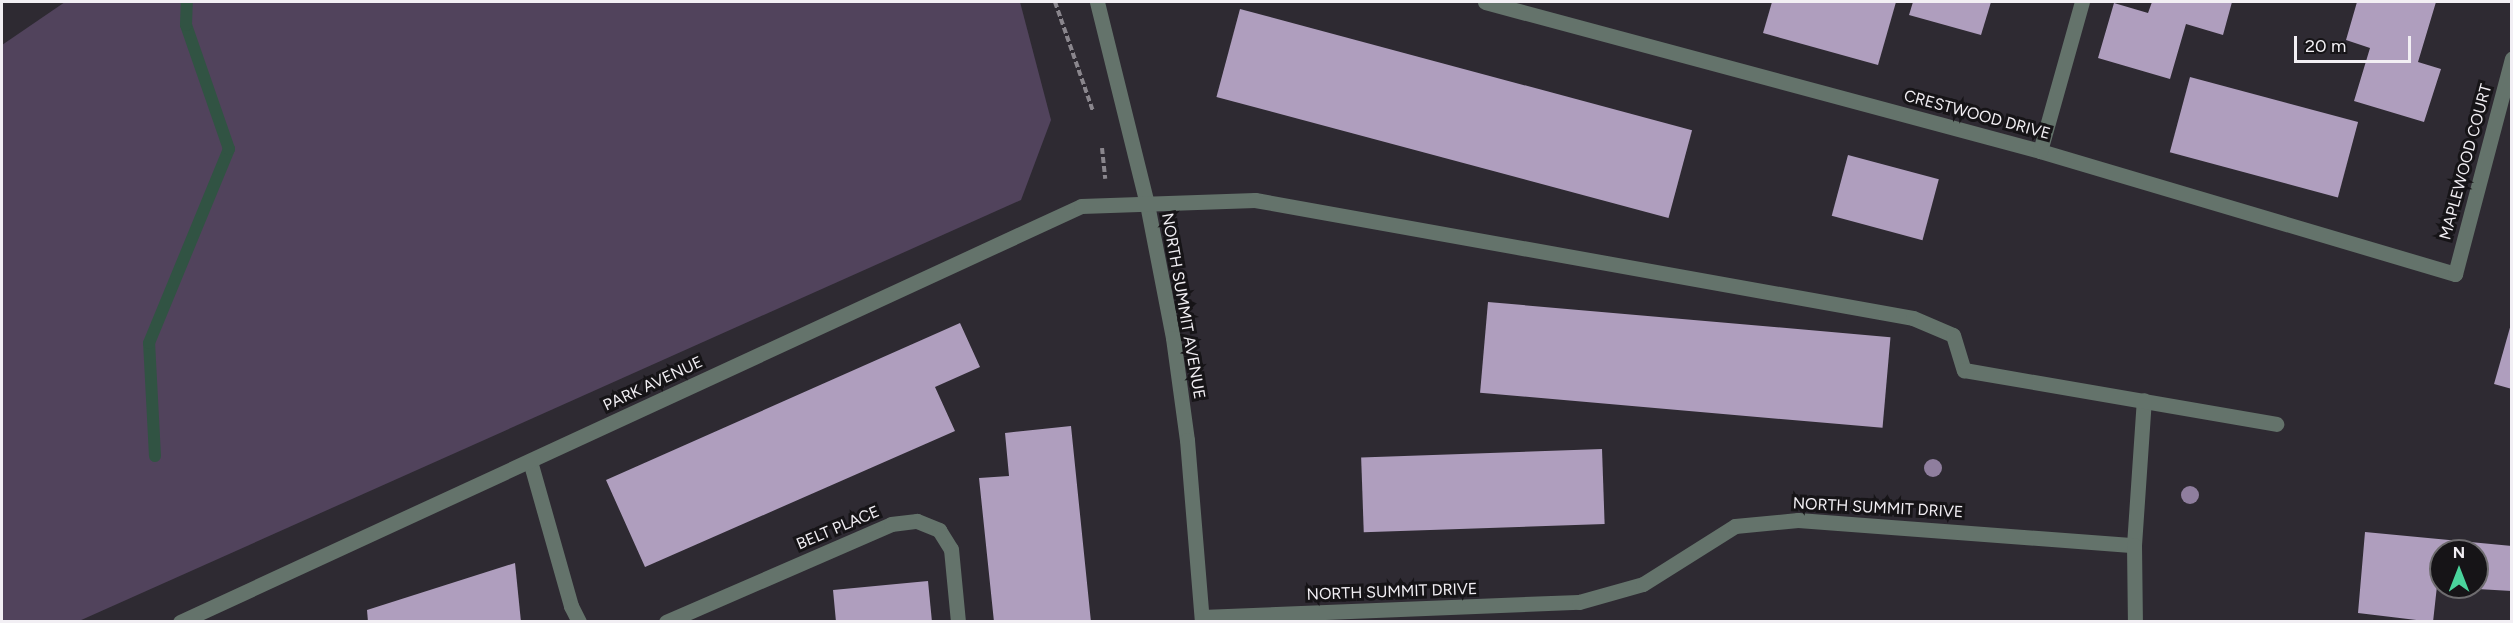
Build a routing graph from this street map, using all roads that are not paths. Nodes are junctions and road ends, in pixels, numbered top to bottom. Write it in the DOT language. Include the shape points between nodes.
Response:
graph roads {
  1 [pos="1097,2"];
  2 [pos="1485,2"];
  3 [pos="2082,2"];
  4 [pos="2511,58"];
  5 [pos="2040,151"];
  6 [pos="1147,204"];
  7 [pos="2455,274"];
  8 [pos="2144,400"];
  9 [pos="2276,424"];
  10 [pos="530,461"];
  11 [pos="2133,545"];
  12 [pos="1202,619"];
  13 [pos="180,621"];
  14 [pos="579,621"];
  15 [pos="666,621"];
  16 [pos="958,621"];
  17 [pos="2135,621"];
  1 -- 6 [label="street, NORTH SUMMIT AVENUE"];
  2 -- 5 [label="street, CRESTWOOD DRIVE"];
  3 -- 5 [label="street"];
  4 -- 7 [label="street, MAPLEWOOD COURT"];
  5 -- 7 [label="street, CRESTWOOD DRIVE"];
  6 -- 8 [label="street, PARK AVENUE" via="1255,200 1913,318 1953,335 1964,370"];
  6 -- 10 [label="street, PARK AVENUE" via="1081,206"];
  6 -- 12 [label="street, NORTH SUMMIT AVENUE" via="1186,429"];
  8 -- 9 [label="street"];
  8 -- 11 [label="street"];
  10 -- 13 [label="street, PARK AVENUE"];
  10 -- 14 [label="street" via="571,606"];
  11 -- 12 [label="street, NORTH SUMMIT DRIVE" via="1798,520 1735,526 1643,584 1580,602"];
  11 -- 17 [label="street"];
  15 -- 16 [label="street, BELT PLACE" via="891,524 917,520 939,530 951,549"];
}
